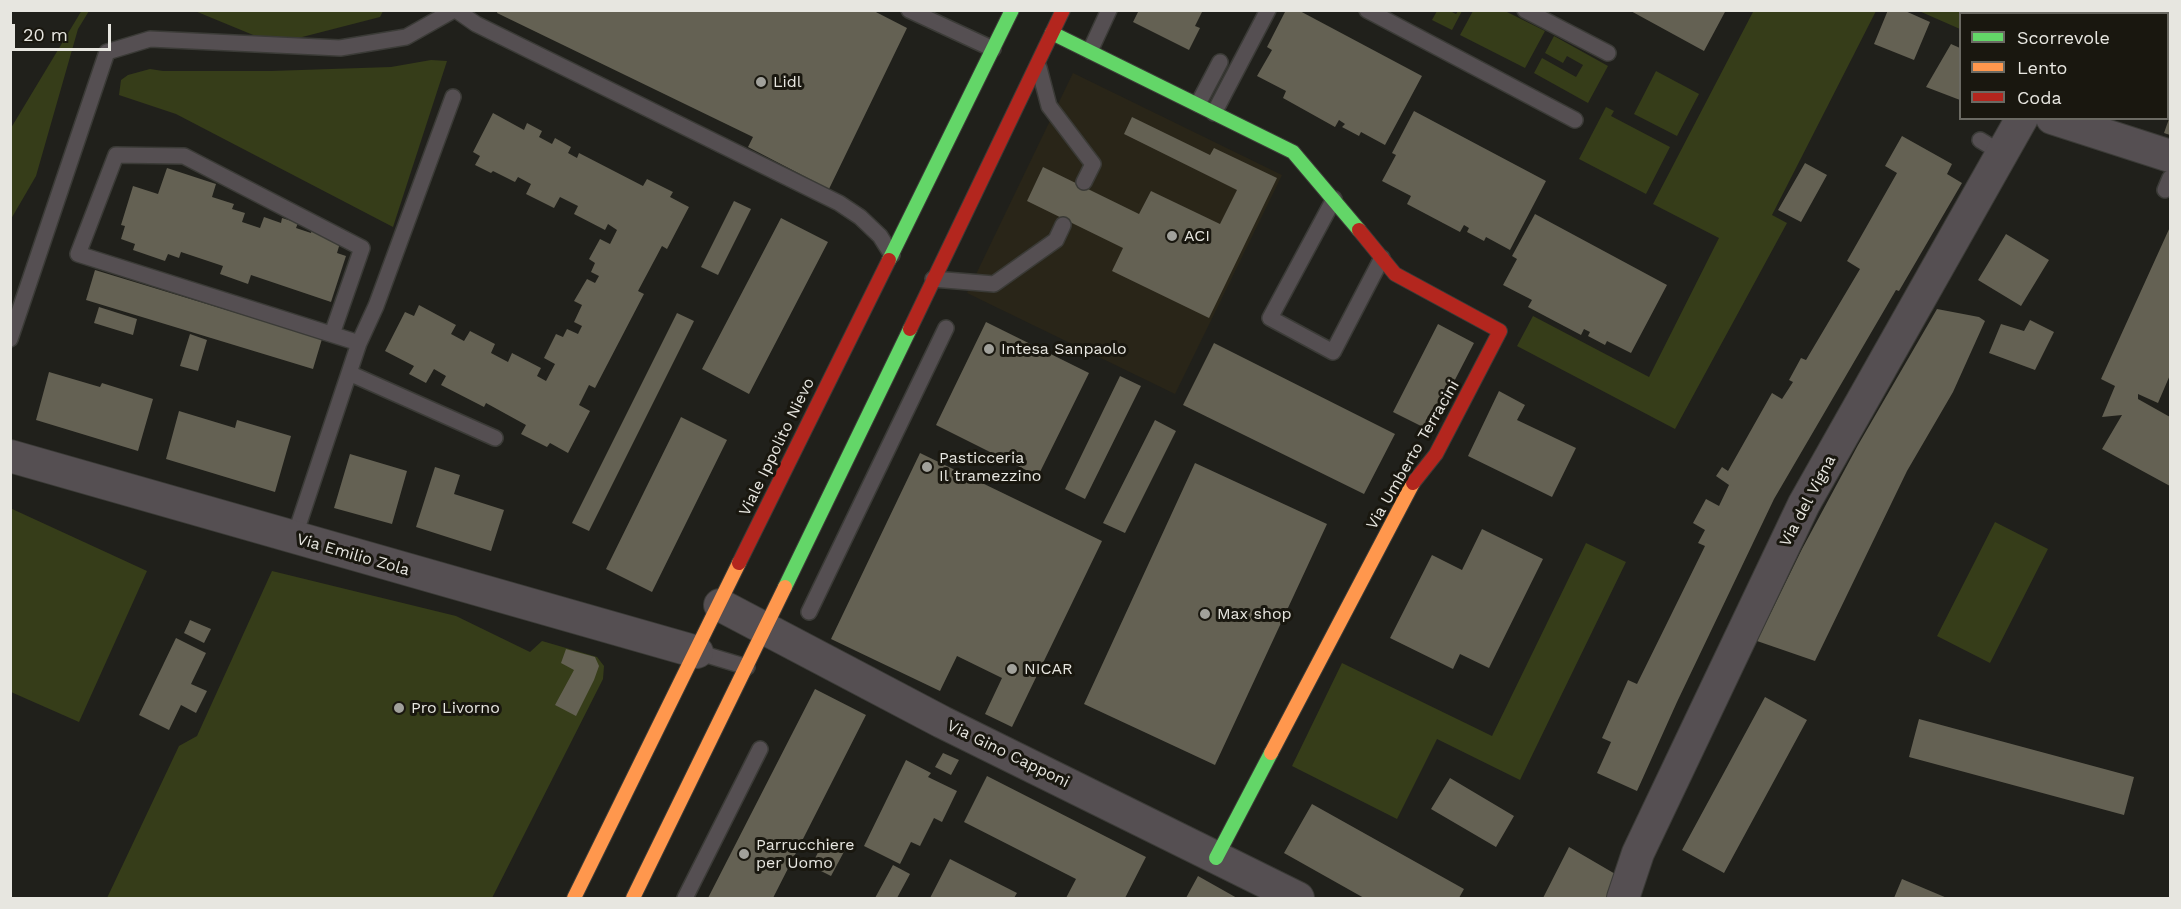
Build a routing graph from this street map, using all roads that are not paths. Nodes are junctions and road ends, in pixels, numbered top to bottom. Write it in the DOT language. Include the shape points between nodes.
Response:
graph roads {
  1 [pos="455,10"];
  2 [pos="909,10"];
  3 [pos="1012,10"];
  4 [pos="1063,10"];
  5 [pos="1109,10"];
  6 [pos="1268,10"];
  7 [pos="1367,10"];
  8 [pos="1525,10"];
  9 [pos="1052,33"];
  10 [pos="993,49"];
  11 [pos="1090,51"];
  12 [pos="1608,53"];
  13 [pos="1037,63"];
  14 [pos="1220,63"];
  15 [pos="453,97"];
  16 [pos="1198,104"];
  17 [pos="1214,112"];
  18 [pos="1575,120"];
  19 [pos="2020,120"];
  20 [pos="2058,120"];
  21 [pos="2170,156"];
  22 [pos="1084,182"];
  23 [pos="1334,199"];
  24 [pos="1063,225"];
  25 [pos="892,255"];
  26 [pos="1382,258"];
  27 [pos="933,279"];
  28 [pos="946,328"];
  29 [pos="332,334"];
  30 [pos="10,339"];
  31 [pos="359,343"];
  32 [pos="349,373"];
  33 [pos="495,438"];
  34 [pos="10,456"];
  35 [pos="294,538"];
  36 [pos="720,605"];
  37 [pos="809,612"];
  38 [pos="765,629"];
  39 [pos="697,652"];
  40 [pos="747,668"];
  41 [pos="760,749"];
  42 [pos="1216,858"];
  43 [pos="574,898"];
  44 [pos="633,898"];
  45 [pos="685,898"];
  46 [pos="1298,898"];
  47 [pos="1623,898"];
  1 -- 25 [label="lane" via="476,24 839,203 880,236"];
  1 -- 30 [label="lane" via="406,37 340,48 150,39 106,52"];
  2 -- 10 [label="lane"];
  3 -- 10 [label="main road, Viale Ippolito Nievo"];
  4 -- 9 [label="main road"];
  5 -- 11 [label="lane"];
  6 -- 17 [label="lane"];
  7 -- 18 [label="lane"];
  8 -- 12 [label="lane"];
  9 -- 11 [label="main road, Via Umberto Terracini"];
  9 -- 13 [label="main road"];
  10 -- 25 [label="main road, Viale Ippolito Nievo"];
  11 -- 16 [label="main road, Via Umberto Terracini"];
  13 -- 22 [label="lane" via="1049,106 1092,164"];
  13 -- 27 [label="main road"];
  14 -- 16 [label="lane"];
  15 -- 31 [label="lane"];
  16 -- 17 [label="main road, Via Umberto Terracini"];
  17 -- 23 [label="main road, Via Umberto Terracini" via="1293,152"];
  19 -- 47 [label="street, Via del Vigna" via="1991,147 1804,504 1638,853"];
  20 -- 21 [label="street"];
  23 -- 26 [label="main road, Via Umberto Terracini"];
  23 -- 26 [label="lane" via="1270,318 1333,352"];
  24 -- 27 [label="lane" via="1056,240 994,284"];
  25 -- 36 [label="main road, Viale Ippolito Nievo"];
  26 -- 42 [label="main road, Via Umberto Terracini" via="1395,274 1500,331 1436,454 1413,483"];
  27 -- 38 [label="main road"];
  28 -- 37 [label="lane"];
  29 -- 29 [label="lane" via="78,254 116,155 183,156 362,248"];
  29 -- 31 [label="lane"];
  31 -- 32 [label="lane"];
  32 -- 33 [label="lane"];
  32 -- 35 [label="lane"];
  34 -- 35 [label="street, Via Emilio Zola"];
  35 -- 39 [label="street, Via Emilio Zola"];
  36 -- 38 [label="street, Via Gino Capponi"];
  36 -- 39 [label="main road, Viale Ippolito Nievo"];
  38 -- 40 [label="main road"];
  38 -- 42 [label="street, Via Gino Capponi"];
  39 -- 40 [label="lane"];
  39 -- 43 [label="main road, Viale Ippolito Nievo"];
  40 -- 44 [label="main road"];
  41 -- 45 [label="lane"];
  42 -- 46 [label="street, Via Gino Capponi"];
}
